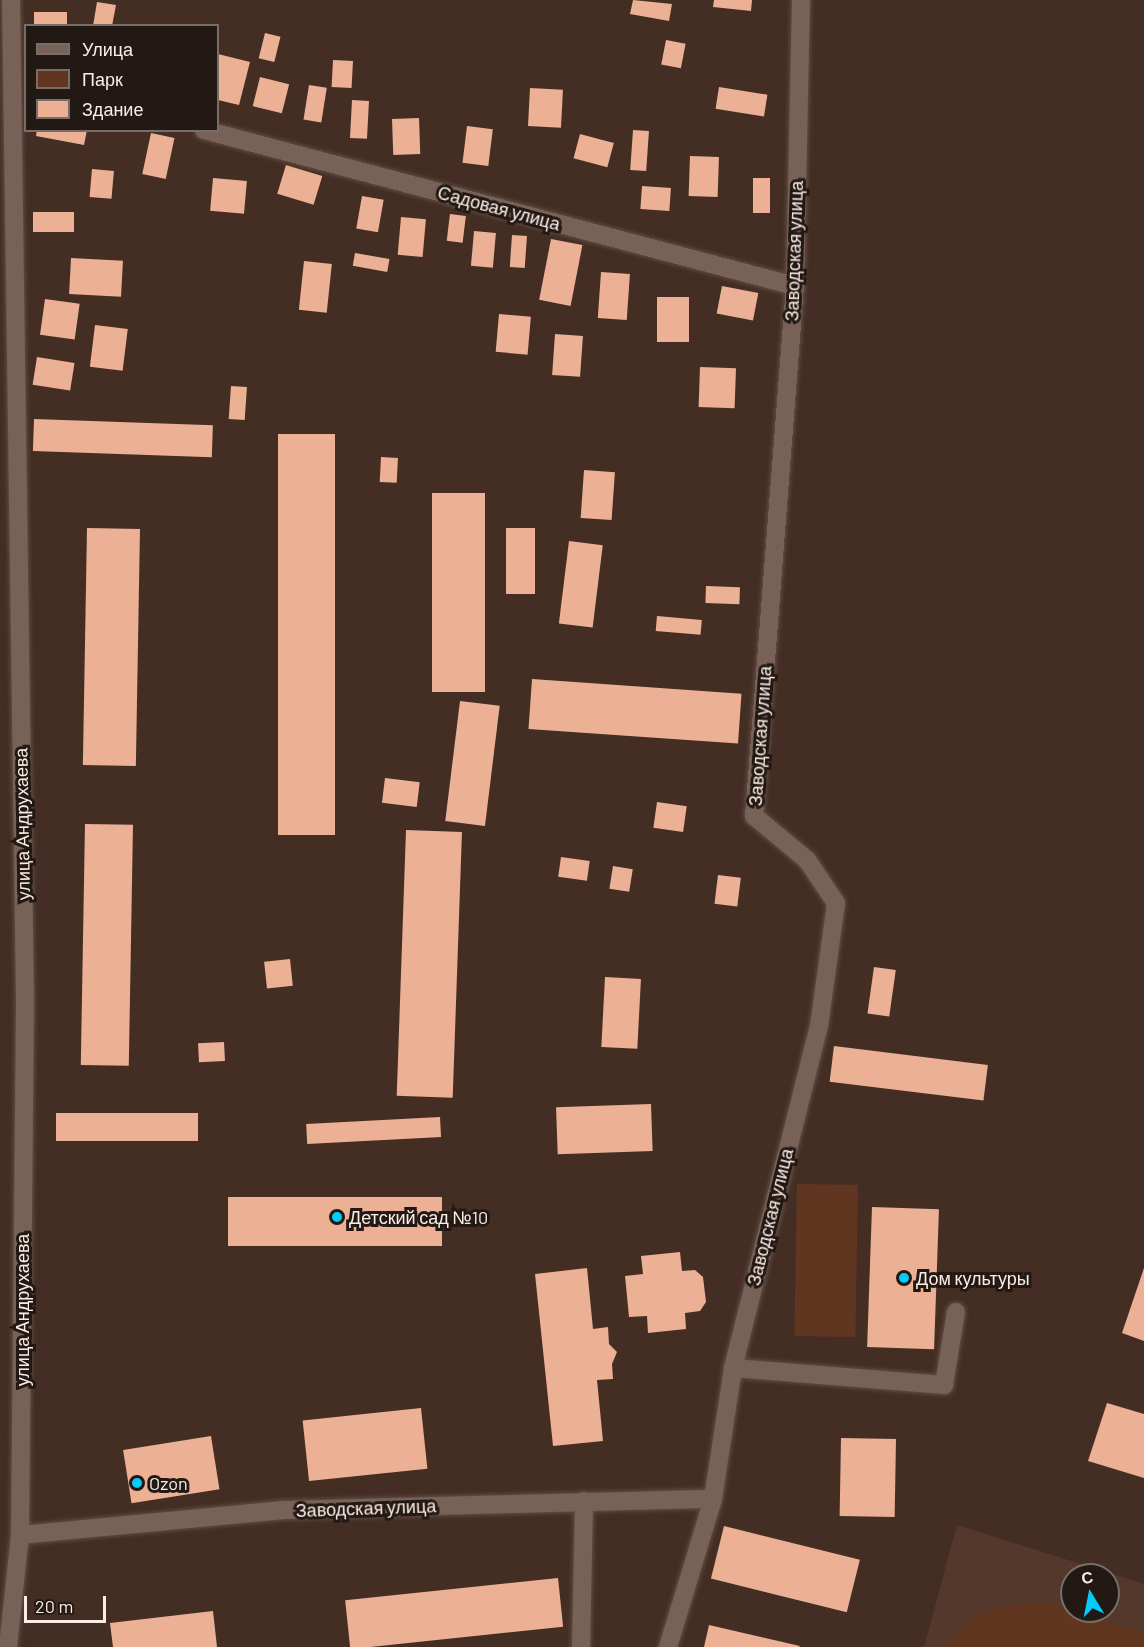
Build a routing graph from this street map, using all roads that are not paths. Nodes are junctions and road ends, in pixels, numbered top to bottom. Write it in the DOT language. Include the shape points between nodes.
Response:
graph roads {
  1 [pos="11,0"];
  2 [pos="801,0"];
  3 [pos="6,50"];
  4 [pos="18,82"];
  5 [pos="212,132"];
  6 [pos="795,286"];
  7 [pos="956,1312"];
  8 [pos="734,1368"];
  9 [pos="713,1499"];
  10 [pos="584,1501"];
  11 [pos="20,1535"];
  12 [pos="8,1647"];
  13 [pos="581,1647"];
  14 [pos="668,1647"];
  1 -- 3 [label="street, улица Андрухаева"];
  2 -- 6 [label="street, Заводская улица"];
  3 -- 4 [label="street, улица Андрухаева"];
  4 -- 11 [label="street, улица Андрухаева" via="25,1000"];
  5 -- 6 [label="street, Садовая улица"];
  6 -- 8 [label="street, Заводская улица" via="754,816 807,860 836,903 819,1026"];
  7 -- 8 [label="street" via="944,1384"];
  8 -- 9 [label="street, Заводская улица"];
  9 -- 10 [label="street, Заводская улица"];
  9 -- 14 [label="street, Заводская улица"];
  10 -- 11 [label="street, Заводская улица" via="284,1510"];
  10 -- 13 [label="street"];
  11 -- 12 [label="street, улица Андрухаева"];
}
